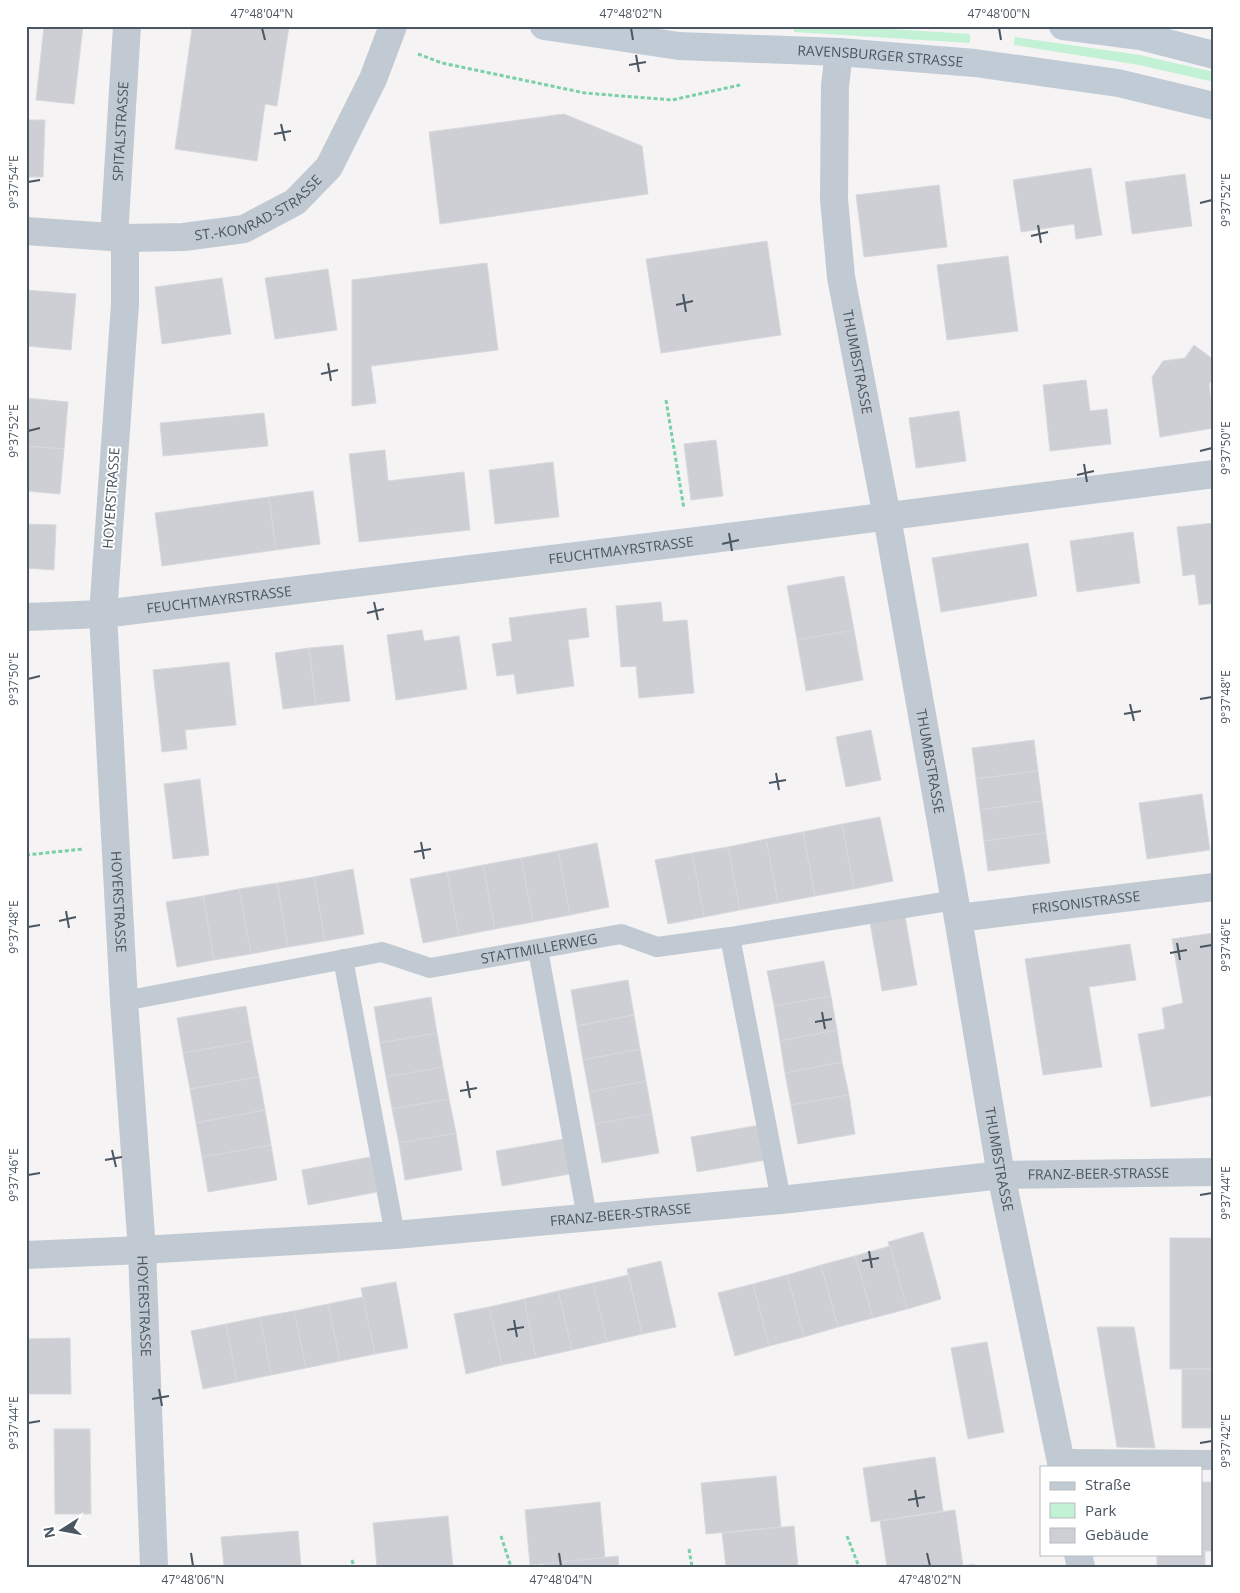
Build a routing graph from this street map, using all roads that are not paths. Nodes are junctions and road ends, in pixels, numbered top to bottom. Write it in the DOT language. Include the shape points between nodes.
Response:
graph roads {
  1 [pos="127,26"];
  2 [pos="393,26"];
  3 [pos="544,26"];
  4 [pos="1063,26"];
  5 [pos="839,52"];
  6 [pos="1214,55"];
  7 [pos="1214,106"];
  8 [pos="26,231"];
  9 [pos="120,237"];
  10 [pos="1214,474"];
  11 [pos="887,517"];
  12 [pos="103,614"];
  13 [pos="26,617"];
  14 [pos="1214,887"];
  15 [pos="956,909"];
  16 [pos="730,937"];
  17 [pos="538,950"];
  18 [pos="343,959"];
  19 [pos="124,1001"];
  20 [pos="1214,1172"];
  21 [pos="1001,1175"];
  22 [pos="781,1200"];
  23 [pos="587,1217"];
  24 [pos="395,1235"];
  25 [pos="142,1250"];
  26 [pos="26,1255"];
  27 [pos="1214,1460"];
  28 [pos="1061,1463"];
  29 [pos="154,1567"];
  1 -- 9 [label="street, SPITALSTRASSE"];
  2 -- 9 [label="street, ST.-KONRAD-STRASSE" via="372,79 329,166 295,202 244,229 184,237"];
  3 -- 5 [label="main road, RAVENSBURGER STRASSE" via="679,46"];
  4 -- 6 [label="main road" via="1140,36"];
  5 -- 7 [label="main road, RAVENSBURGER STRASSE" via="976,63 1118,83"];
  5 -- 11 [label="street, THUMBSTRASSE" via="835,86 834,199 841,277"];
  8 -- 9 [label="street, ST.-KONRAD-STRASSE"];
  9 -- 12 [label="street, HOYERSTRASSE" via="125,304"];
  10 -- 11 [label="street, FEUCHTMAYRSTRASSE"];
  11 -- 12 [label="street, FEUCHTMAYRSTRASSE"];
  11 -- 15 [label="street, THUMBSTRASSE"];
  12 -- 13 [label="street, FEUCHTMAYRSTRASSE"];
  12 -- 19 [label="street, HOYERSTRASSE"];
  14 -- 15 [label="street, FRISONISTRASSE"];
  15 -- 16 [label="lane, STATTMILLERWEG"];
  15 -- 21 [label="street, THUMBSTRASSE"];
  16 -- 17 [label="lane, STATTMILLERWEG" via="657,947 621,934"];
  16 -- 22 [label="lane"];
  17 -- 18 [label="lane, STATTMILLERWEG" via="430,968 382,952"];
  17 -- 23 [label="lane"];
  18 -- 19 [label="lane, STATTMILLERWEG"];
  18 -- 24 [label="lane"];
  19 -- 25 [label="street, HOYERSTRASSE"];
  20 -- 21 [label="street, FRANZ-BEER-STRASSE"];
  21 -- 22 [label="street, FRANZ-BEER-STRASSE"];
  21 -- 28 [label="street, THUMBSTRASSE"];
  22 -- 23 [label="street, FRANZ-BEER-STRASSE"];
  23 -- 24 [label="street, FRANZ-BEER-STRASSE"];
  24 -- 25 [label="street, FRANZ-BEER-STRASSE"];
  25 -- 26 [label="street, FRANZ-BEER-STRASSE"];
  25 -- 29 [label="street, HOYERSTRASSE"];
  27 -- 28 [label="lane"];
}
